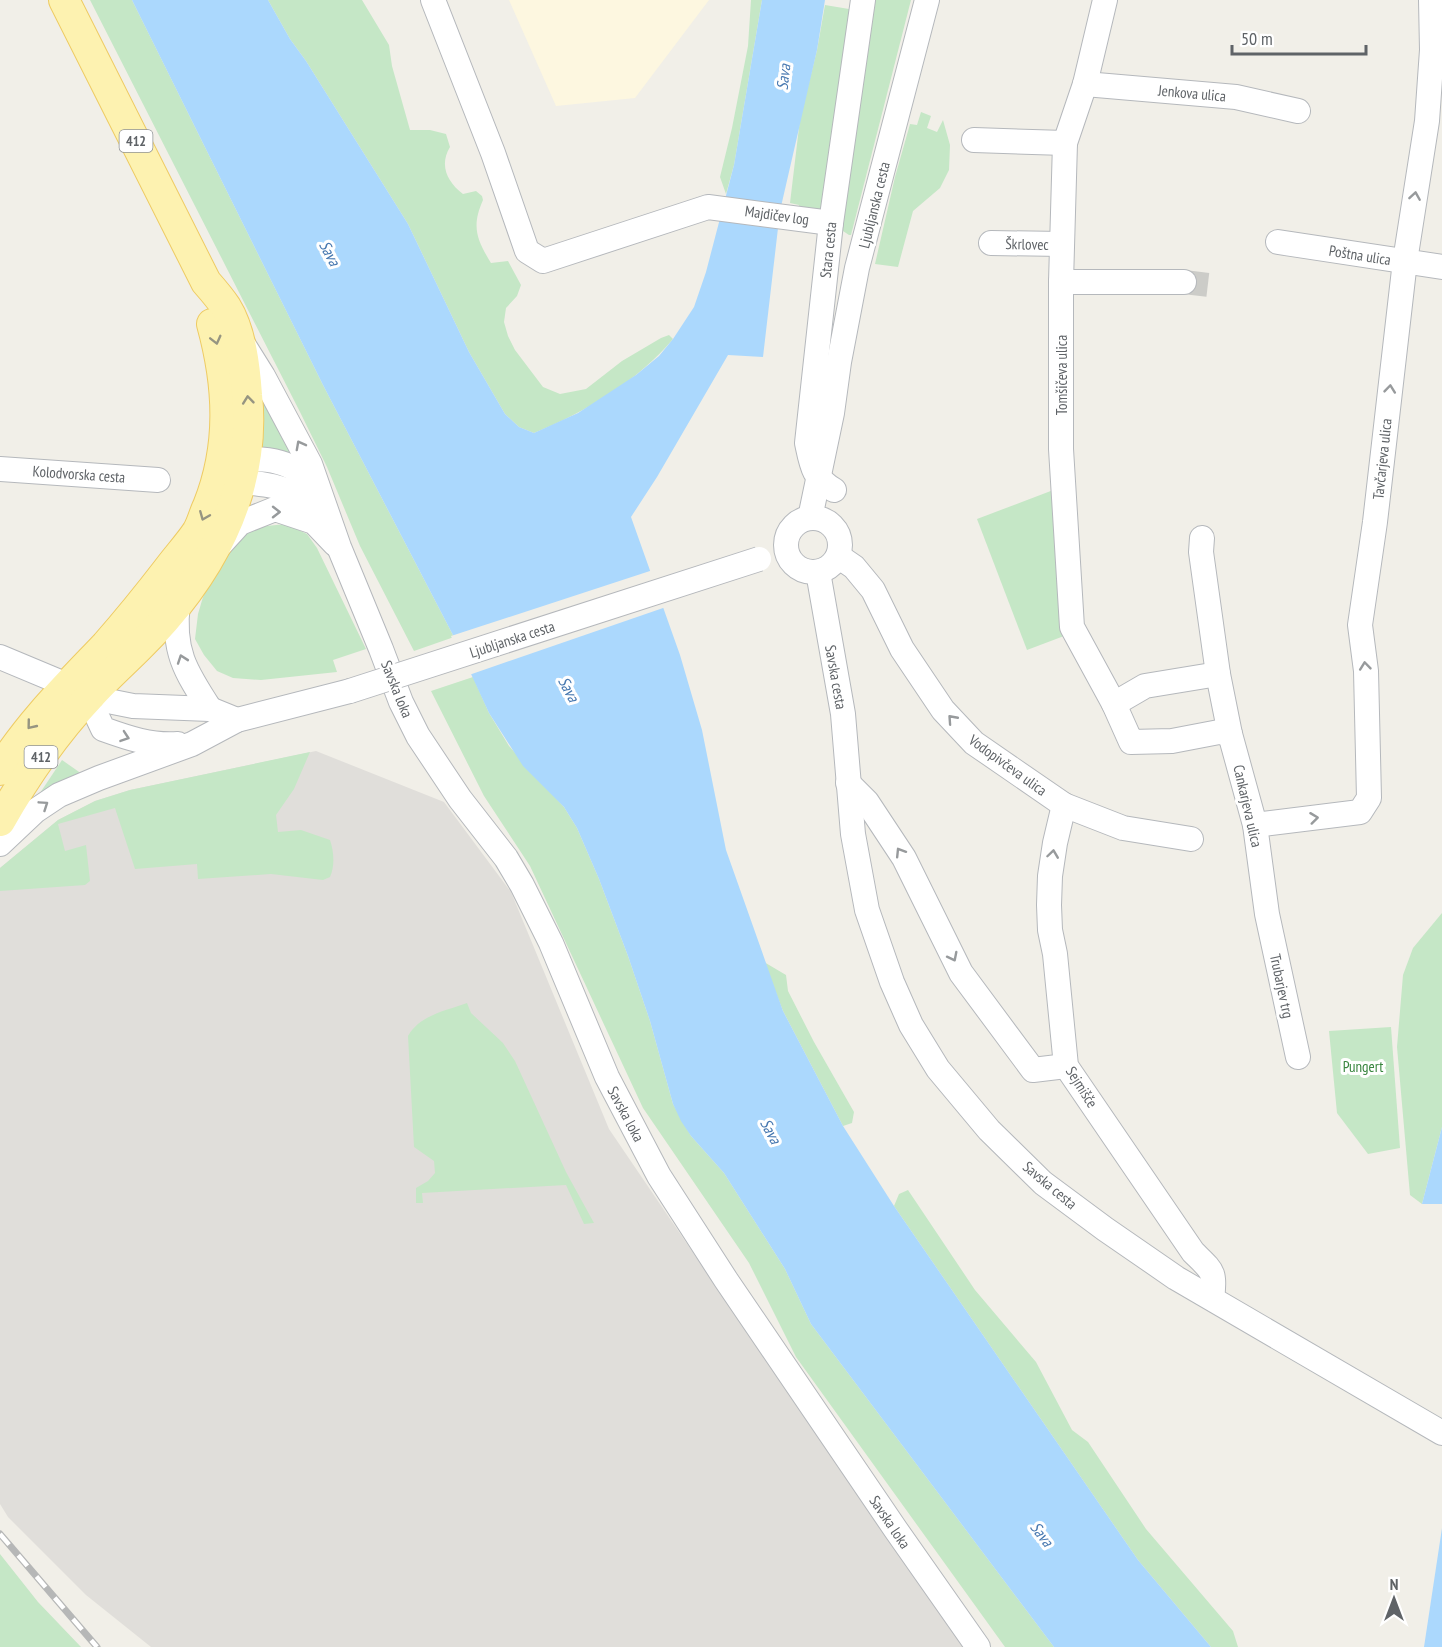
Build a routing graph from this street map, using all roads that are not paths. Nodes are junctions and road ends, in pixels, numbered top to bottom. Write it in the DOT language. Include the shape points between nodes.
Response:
graph roads {
  1 [pos="63,0"];
  2 [pos="433,0"];
  3 [pos="863,0"];
  4 [pos="927,0"];
  5 [pos="1105,0"];
  6 [pos="1431,0"];
  7 [pos="1085,84"];
  8 [pos="1298,111"];
  9 [pos="974,140"];
  10 [pos="1065,143"];
  11 [pos="831,223"];
  12 [pos="1278,242"];
  13 [pos="992,243"];
  14 [pos="1062,244"];
  15 [pos="1405,261"];
  16 [pos="1442,267"];
  17 [pos="206,282"];
  18 [pos="1061,282"];
  19 [pos="1184,282"];
  20 [pos="237,335"];
  21 [pos="0,469"];
  22 [pos="232,470"];
  23 [pos="158,480"];
  24 [pos="826,485"];
  25 [pos="322,499"];
  26 [pos="820,521"];
  27 [pos="314,522"];
  28 [pos="1202,545"];
  29 [pos="339,547"];
  30 [pos="786,550"];
  31 [pos="212,553"];
  32 [pos="838,556"];
  33 [pos="818,572"];
  34 [pos="178,603"];
  35 [pos="0,657"];
  36 [pos="1218,674"];
  37 [pos="78,691"];
  38 [pos="1114,704"];
  39 [pos="210,709"];
  40 [pos="237,720"];
  41 [pos="1230,734"];
  42 [pos="192,744"];
  43 [pos="0,770"];
  44 [pos="848,783"];
  45 [pos="1064,805"];
  46 [pos="0,821"];
  47 [pos="1256,825"];
  48 [pos="1191,839"];
  49 [pos="0,844"];
  50 [pos="1267,914"];
  51 [pos="1298,1057"];
  52 [pos="1066,1066"];
  53 [pos="1212,1298"];
  54 [pos="1441,1433"];
  55 [pos="978,1647"];
  1 -- 17 [label="main road, 412"];
  2 -- 11 [label="street, Majdičev log" via="527,251 543,261 708,207"];
  3 -- 11 [label="street, Stara cesta"];
  4 -- 24 [label="street, Ljubljanska cesta" via="858,268 839,362"];
  5 -- 7 [label="street, Tomšičeva ulica"];
  15 -- 6 [label="street, Tavčarjeva ulica, one-way" via="1427,121"];
  7 -- 8 [label="street, Jenkova ulica" via="1236,97"];
  7 -- 10 [label="street, Tomšičeva ulica"];
  9 -- 10 [label="street"];
  10 -- 14 [label="street, Tomšičeva ulica"];
  11 -- 24 [label="street, Stara cesta" via="807,443 810,458"];
  12 -- 15 [label="street, Poštna ulica"];
  13 -- 14 [label="street, Škrlovec"];
  14 -- 18 [label="street, Tomšičeva ulica"];
  15 -- 16 [label="street, Poštna ulica"];
  47 -- 15 [label="street, Tavčarjeva ulica, one-way" via="1360,812 1368,798 1366,671 1360,625"];
  17 -- 20 [label="main road, 412" via="227,308"];
  17 -- 22 [label="main road, 412, one-way" via="221,362"];
  18 -- 19 [label="street"];
  18 -- 38 [label="street, Tomšičeva ulica" via="1061,450 1072,627"];
  22 -- 20 [label="main road, 412, one-way" via="250,422"];
  25 -- 20 [label="street, Savska loka, one-way" via="310,464"];
  21 -- 23 [label="street, Kolodvorska cesta"];
  22 -- 25 [label="street" via="280,463 296,470"];
  22 -- 27 [label="street" via="302,500"];
  22 -- 31 [label="main road, 412" via="229,521"];
  22 -- 37 [label="main road, 412, one-way" via="198,531 107,643"];
  24 -- 26 [label="street, Ljubljanska cesta"];
  25 -- 29 [label="street, Savska loka"];
  26 -- 30 [label="street" via="802,521 789,533"];
  26 -- 32 [label="street" via="840,538"];
  27 -- 29 [label="street"];
  31 -- 27 [label="street, one-way" via="240,523 260,513 275,509"];
  28 -- 36 [label="street, Cankarjeva ulica"];
  29 -- 55 [label="street, Savska loka" via="418,736 522,885 551,943 607,1077 659,1176"];
  30 -- 33 [label="street" via="801,570"];
  30 -- 40 [label="street, Ljubljanska cesta, bridge" via="350,692"];
  31 -- 34 [label="main road, 412"];
  32 -- 33 [label="street"];
  45 -- 32 [label="street, Vodopivčeva ulica, one-way" via="974,743 958,726 902,649 873,590 854,567"];
  33 -- 44 [label="street, Savska cesta" via="843,714"];
  34 -- 37 [label="main road, 412" via="139,648"];
  39 -- 34 [label="street, one-way" via="185,668 177,643"];
  35 -- 37 [label="street"];
  36 -- 38 [label="street" via="1145,686"];
  36 -- 41 [label="street, Cankarjeva ulica"];
  37 -- 39 [label="street" via="133,706"];
  37 -- 42 [label="street, Ljubljanska cesta, one-way" via="103,729 131,740"];
  37 -- 43 [label="main road, 412, one-way" via="29,728"];
  37 -- 46 [label="main road, 412"];
  38 -- 41 [label="street, Tomšičeva ulica" via="1131,742"];
  39 -- 40 [label="street"];
  40 -- 42 [label="street, Ljubljanska cesta"];
  41 -- 47 [label="street, Cankarjeva ulica"];
  49 -- 42 [label="street, Ljubljanska cesta, one-way" via="35,811 59,795"];
  44 -- 52 [label="street" via="867,802 904,858 961,973 1033,1070"];
  44 -- 53 [label="street, Savska cesta" via="867,910 879,950 911,1025 938,1069 988,1130 1043,1183 1176,1278"];
  45 -- 48 [label="street, Vodopivčeva ulica" via="1123,828"];
  52 -- 45 [label="street, Sejmišče, one-way" via="1049,905 1050,876"];
  47 -- 50 [label="street, Cankarjeva ulica"];
  50 -- 51 [label="street, Trubarjev trg"];
  52 -- 53 [label="street, Sejmišče" via="1180,1233 1213,1274"];
  53 -- 54 [label="street, Savska cesta"];
}
